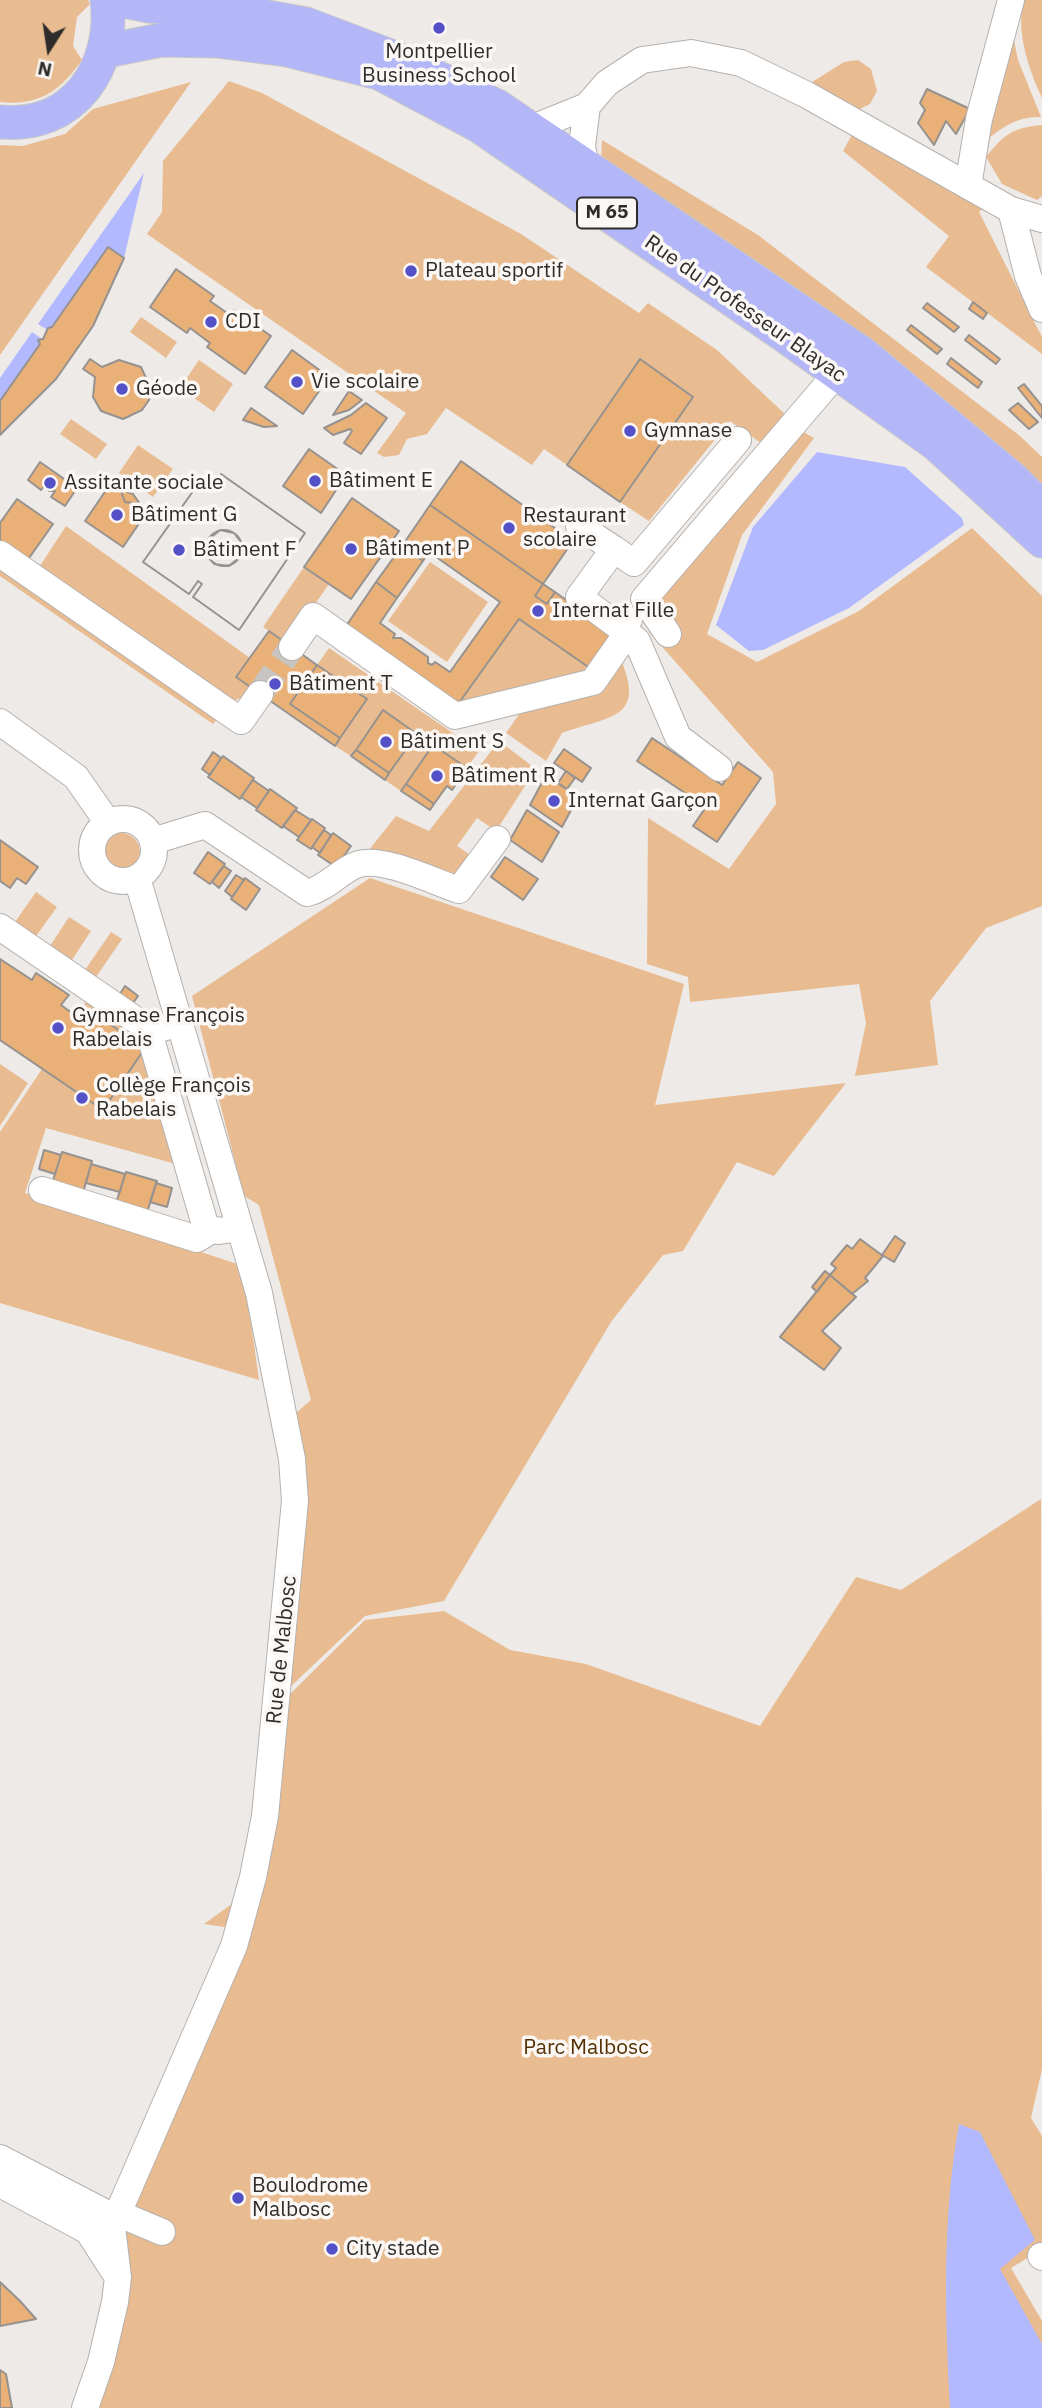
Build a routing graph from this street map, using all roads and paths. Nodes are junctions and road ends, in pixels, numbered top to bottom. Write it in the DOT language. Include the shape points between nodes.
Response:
graph roads {
  1 [pos="107,0"];
  2 [pos="120,0"];
  3 [pos="1011,0"];
  4 [pos="106,51"];
  5 [pos="587,106"];
  6 [pos="0,122"];
  7 [pos="530,129"];
  8 [pos="586,168"];
  9 [pos="968,186"];
  10 [pos="1031,211"];
  11 [pos="1042,309"];
  12 [pos="837,373"];
  13 [pos="738,440"];
  14 [pos="1042,509"];
  15 [pos="579,526"];
  16 [pos="1042,541"];
  17 [pos="0,554"];
  18 [pos="624,556"];
  19 [pos="650,591"];
  20 [pos="622,629"];
  21 [pos="668,634"];
  22 [pos="292,647"];
  23 [pos="260,694"];
  24 [pos="0,722"];
  25 [pos="0,743"];
  26 [pos="41,750"];
  27 [pos="719,768"];
  28 [pos="108,823"];
  29 [pos="497,839"];
  30 [pos="153,841"];
  31 [pos="137,878"];
  32 [pos="0,927"];
  33 [pos="179,1023"];
  34 [pos="152,1031"];
  35 [pos="42,1190"];
  36 [pos="238,1228"];
  37 [pos="210,1231"];
  38 [pos="0,2158"];
  39 [pos="0,2184"];
  40 [pos="106,2224"];
  41 [pos="162,2232"];
  42 [pos="85,2408"];
  1 -- 4 [label="main road"];
  2 -- 7 [label="main road, Rue du Professeur Blayac / M 65" via="306,24 441,77"];
  3 -- 9 [label="street" via="979,118"];
  4 -- 6 [label="main road" via="96,74 60,109 37,119"];
  4 -- 12 [label="main road, Rue du Professeur Blayac / M 65" via="161,40 217,41 287,50 379,73 479,126"];
  5 -- 7 [label="street"];
  5 -- 8 [label="street" via="582,146"];
  5 -- 9 [label="street" via="607,83 642,60 691,53 741,63"];
  7 -- 8 [label="main road, Rue du Professeur Blayac / M 65"];
  8 -- 14 [label="main road, Rue du Professeur Blayac / M 65" via="863,354 1013,479"];
  9 -- 10 [label="street"];
  10 -- 11 [label="street" via="1028,276"];
  12 -- 16 [label="main road, Rue du Professeur Blayac / M 65" via="936,444"];
  12 -- 19 [label="street"];
  13 -- 18 [label="street"];
  15 -- 18 [label="street"];
  17 -- 23 [label="street" via="241,721"];
  18 -- 19 [label="street"];
  18 -- 20 [label="street" via="579,597"];
  19 -- 20 [label="street"];
  19 -- 21 [label="street"];
  20 -- 22 [label="street" via="623,639 593,682 455,716 313,616"];
  20 -- 27 [label="street" via="637,640 678,737"];
  24 -- 26 [label="street"];
  25 -- 26 [label="street"];
  26 -- 28 [label="street" via="76,777"];
  28 -- 30 [label="street" via="128,819 139,823"];
  28 -- 31 [label="street" via="92,848 98,869 116,880"];
  29 -- 30 [label="street" via="459,890 387,865 359,864 322,889 307,893 205,825"];
  30 -- 31 [label="street" via="152,863"];
  31 -- 33 [label="street, Rue de Malbosc"];
  32 -- 34 [label="street"];
  33 -- 34 [label="street"];
  33 -- 36 [label="street, Rue de Malbosc"];
  34 -- 37 [label="street" via="165,1089"];
  35 -- 37 [label="street" via="197,1239"];
  36 -- 37 [label="street"];
  36 -- 40 [label="street, Rue de Malbosc" via="259,1293 292,1459 295,1501 262,1828 234,1946"];
  38 -- 40 [label="street" via="106,2213"];
  39 -- 40 [label="street"];
  40 -- 41 [label="street"];
  40 -- 42 [label="street" via="118,2277 104,2352"];
}
